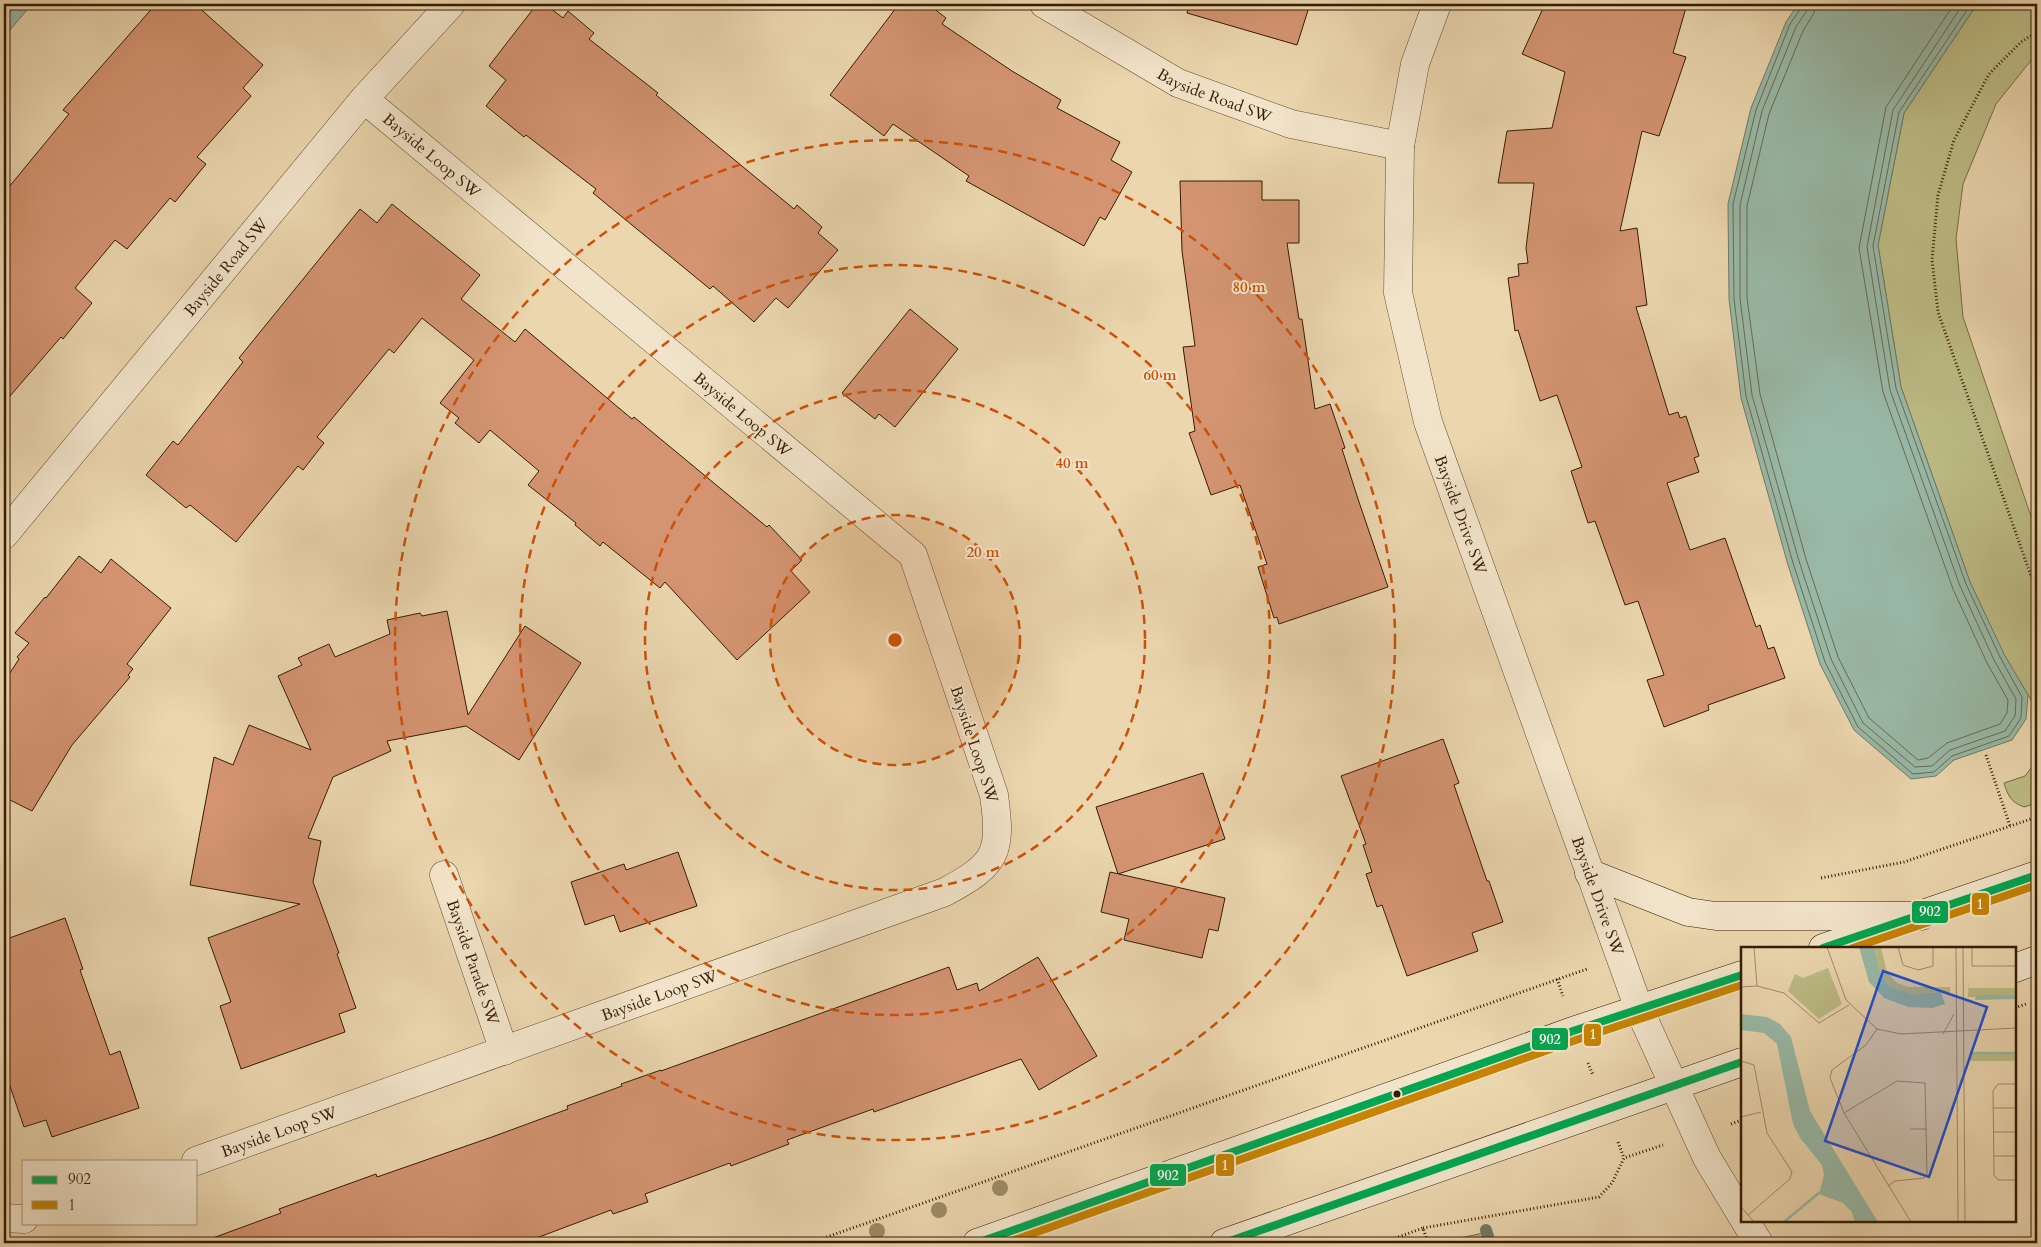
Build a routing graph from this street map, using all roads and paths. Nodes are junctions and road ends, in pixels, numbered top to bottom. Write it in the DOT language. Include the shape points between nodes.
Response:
graph roads {
  1 [pos="451,4"];
  2 [pos="1044,4"];
  3 [pos="1437,4"];
  4 [pos="2037,32"];
  5 [pos="364,99"];
  6 [pos="1400,146"];
  7 [pos="4,535"];
  8 [pos="2037,593"];
  9 [pos="1986,755"];
  10 [pos="2037,817"];
  11 [pos="2010,826"];
  12 [pos="1590,873"];
  13 [pos="444,875"];
  14 [pos="2037,875"];
  15 [pos="1817,879"];
  16 [pos="1921,916"];
  17 [pos="1825,947"];
  18 [pos="2037,960"];
  19 [pos="2016,968"];
  20 [pos="1741,975"];
  21 [pos="1639,1009"];
  22 [pos="1576,1030"];
  23 [pos="504,1051"];
  24 [pos="1741,1062"];
  25 [pos="1674,1085"];
  26 [pos="1606,1109"];
  27 [pos="198,1161"];
  28 [pos="1741,1214"];
  29 [pos="4,1218"];
  30 [pos="22,1218"];
  31 [pos="1746,1222"];
  32 [pos="1423,1228"];
  33 [pos="810,1243"];
  34 [pos="976,1243"];
  35 [pos="1224,1243"];
  36 [pos="1382,1243"];
  37 [pos="1428,1243"];
  38 [pos="1759,1243"];
  1 -- 5 [label="street, Bayside Road SW"];
  2 -- 6 [label="street, Bayside Road SW" via="1178,82 1291,124"];
  3 -- 6 [label="street, Bayside Drive SW" via="1415,64"];
  4 -- 8 [label="path" via="2021,42 1989,74 1954,140 1938,195 1932,260 1938,312"];
  5 -- 7 [label="street, Bayside Road SW"];
  5 -- 23 [label="street, Bayside Loop SW" via="913,555 994,795 998,827 994,854 974,876 945,892"];
  6 -- 12 [label="street, Bayside Drive SW" via="1398,293 1428,422"];
  9 -- 11 [label="path"];
  10 -- 11 [label="path"];
  11 -- 15 [label="path" via="1904,862"];
  12 -- 16 [label="street" via="1697,914"];
  12 -- 21 [label="street, Bayside Drive SW"];
  13 -- 23 [label="street, Bayside Parade SW"];
  14 -- 16 [label="street"];
  16 -- 17 [label="street"];
  18 -- 19 [label="street"];
  20 -- 21 [label="street"];
  21 -- 22 [label="street"];
  21 -- 25 [label="street, Bayside Drive SW"];
  22 -- 26 [label="path"];
  22 -- 33 [label="path" via="1557,979"];
  22 -- 34 [label="street"];
  23 -- 27 [label="street, Bayside Loop SW"];
  24 -- 25 [label="street"];
  25 -- 26 [label="street"];
  25 -- 28 [label="street, Bayside Drive SW" via="1707,1158"];
  26 -- 32 [label="path" via="1624,1158 1612,1183 1599,1197"];
  26 -- 35 [label="street"];
  29 -- 30 [label="street"];
  31 -- 38 [label="street"];
  32 -- 36 [label="path"];
  32 -- 37 [label="path"];
}
